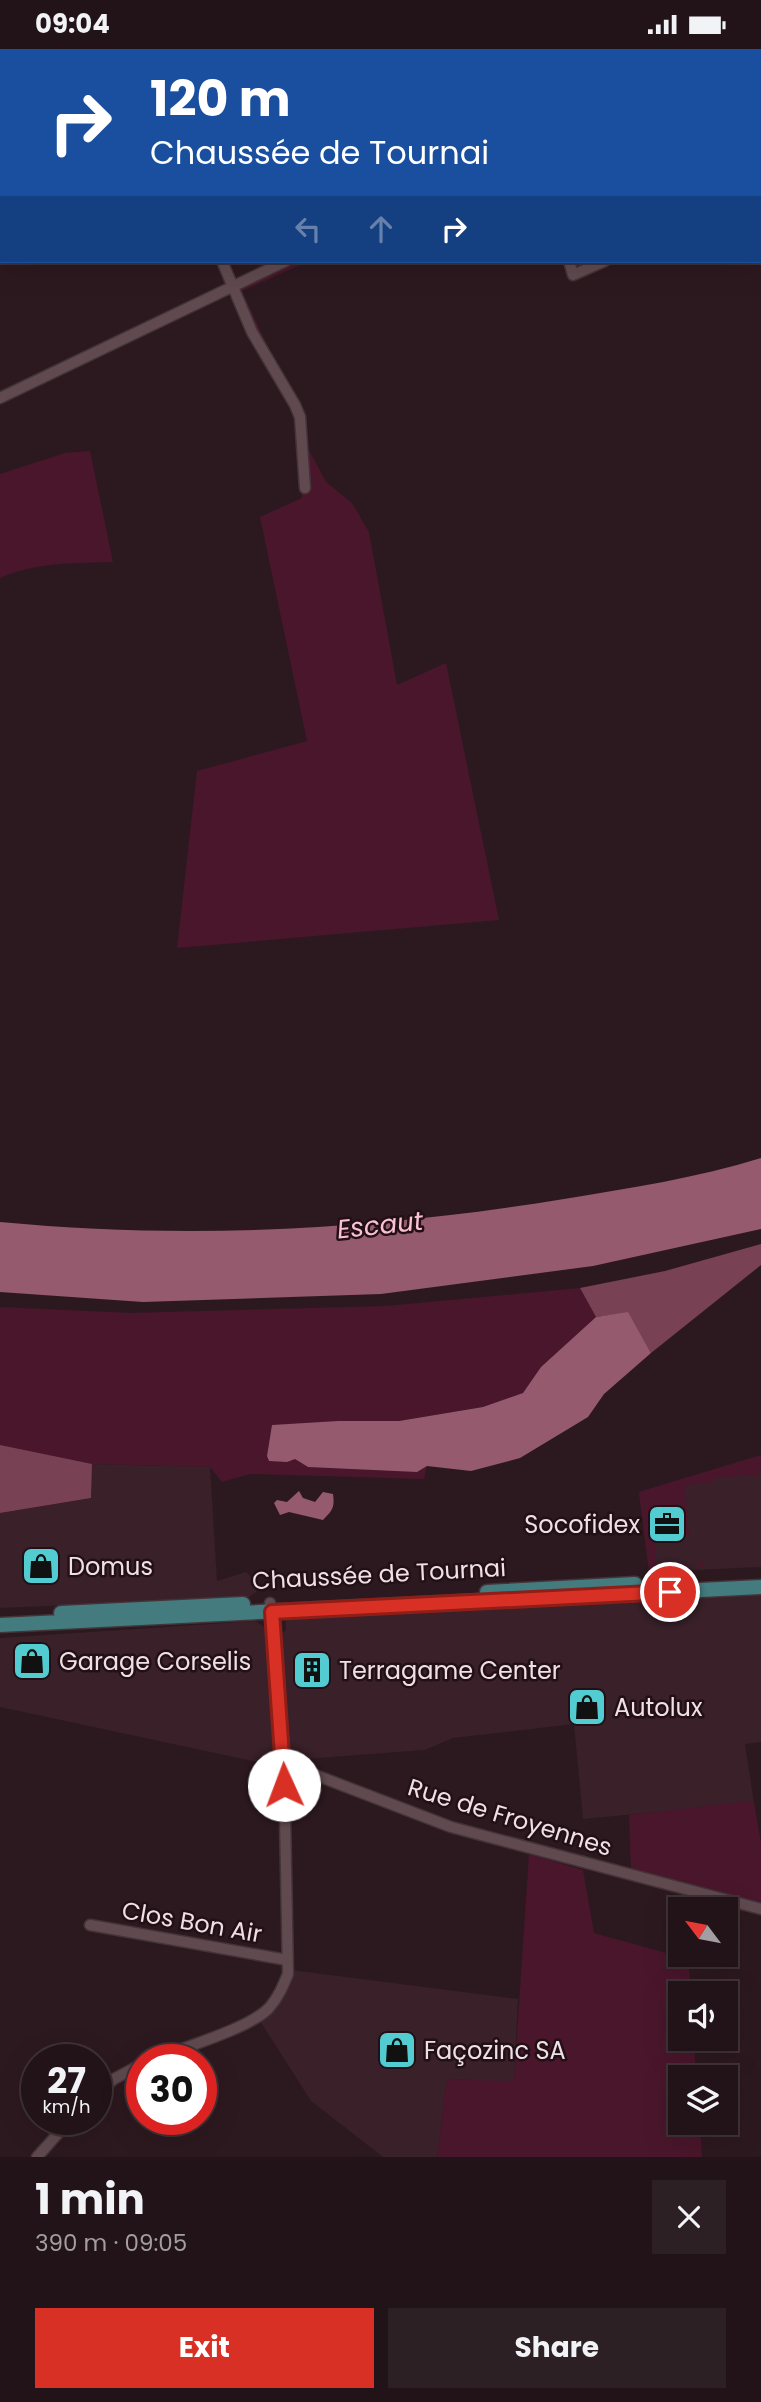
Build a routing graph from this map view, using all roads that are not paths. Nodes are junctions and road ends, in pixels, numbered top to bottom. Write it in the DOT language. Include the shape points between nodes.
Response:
graph roads {
  1 [pos="223,263"];
  2 [pos="281,263"];
  3 [pos="570,263"];
  4 [pos="600,263"];
  5 [pos="233,284"];
  6 [pos="0,398"];
  7 [pos="305,488"];
  8 [pos="761,1577"];
  9 [pos="761,1587"];
  10 [pos="271,1608"];
  11 [pos="0,1615"];
  12 [pos="0,1625"];
  13 [pos="284,1763"];
  14 [pos="761,1909"];
  15 [pos="90,1925"];
  16 [pos="286,1960"];
  17 [pos="192,2044"];
  18 [pos="57,2135"];
  19 [pos="37,2157"];
  1 -- 5 [label="street"];
  2 -- 5 [label="street"];
  3 -- 4 [label="street" via="573,275"];
  5 -- 6 [label="street"];
  5 -- 7 [label="street" via="252,332 300,417"];
  8 -- 10 [label="main road, Chaussée de Tournai"];
  9 -- 10 [label="main road, Chaussée de Tournai"];
  10 -- 11 [label="main road, Chaussée de Tournai"];
  10 -- 12 [label="main road, Chaussée de Tournai"];
  10 -- 13 [label="street"];
  13 -- 14 [label="street, Rue de Froyennes" via="452,1827"];
  13 -- 16 [label="street"];
  15 -- 16 [label="street, Clos Bon Air"];
  16 -- 17 [label="street" via="288,1974 267,2010"];
  18 -- 19 [label="street"];
}
